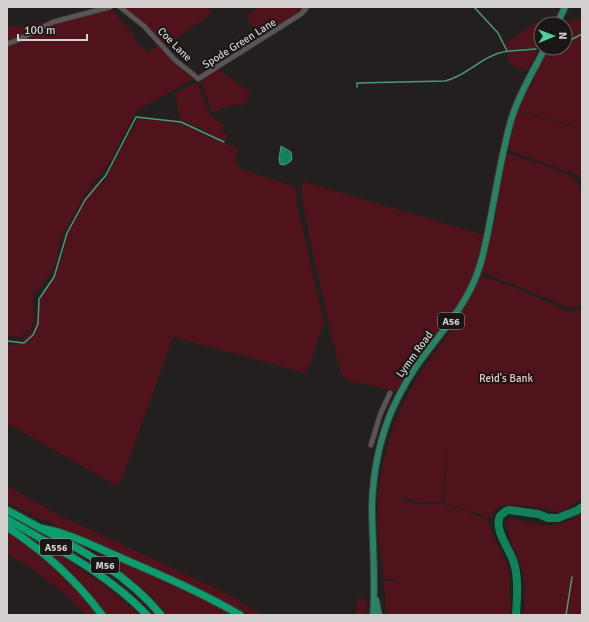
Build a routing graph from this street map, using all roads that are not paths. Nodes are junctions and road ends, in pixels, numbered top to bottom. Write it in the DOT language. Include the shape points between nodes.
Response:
graph roads {
  1 [pos="110,7"];
  2 [pos="120,7"];
  3 [pos="307,7"];
  4 [pos="7,44"];
  5 [pos="541,56"];
  6 [pos="198,79"];
  7 [pos="390,393"];
  8 [pos="371,445"];
  9 [pos="7,510"];
  10 [pos="7,520"];
  11 [pos="7,527"];
  12 [pos="40,528"];
  13 [pos="104,578"];
  14 [pos="375,593"];
  15 [pos="102,615"];
  16 [pos="147,615"];
  17 [pos="161,615"];
  18 [pos="240,615"];
  19 [pos="372,615"];
  20 [pos="379,615"];
  1 -- 4 [label="street" via="53,22"];
  2 -- 6 [label="street, Coe Lane" via="144,26 175,60"];
  3 -- 6 [label="street, Spode Green Lane" via="301,14"];
  5 -- 14 [label="main road, Lymm Road / A56" via="512,116 485,248 473,284 452,320 406,382 385,427 376,460 373,490"];
  7 -- 8 [label="street"];
  9 -- 12 [label="highway, A556"];
  10 -- 13 [label="highway, A556"];
  11 -- 15 [label="highway, A556" via="56,564"];
  12 -- 17 [label="highway, M56" via="112,570"];
  12 -- 18 [label="highway" via="55,531 140,565"];
  13 -- 16 [label="highway, M56"];
  14 -- 19 [label="main road, Lymm Road / A56"];
  14 -- 20 [label="main road, Lymm Road / A56"];
}
